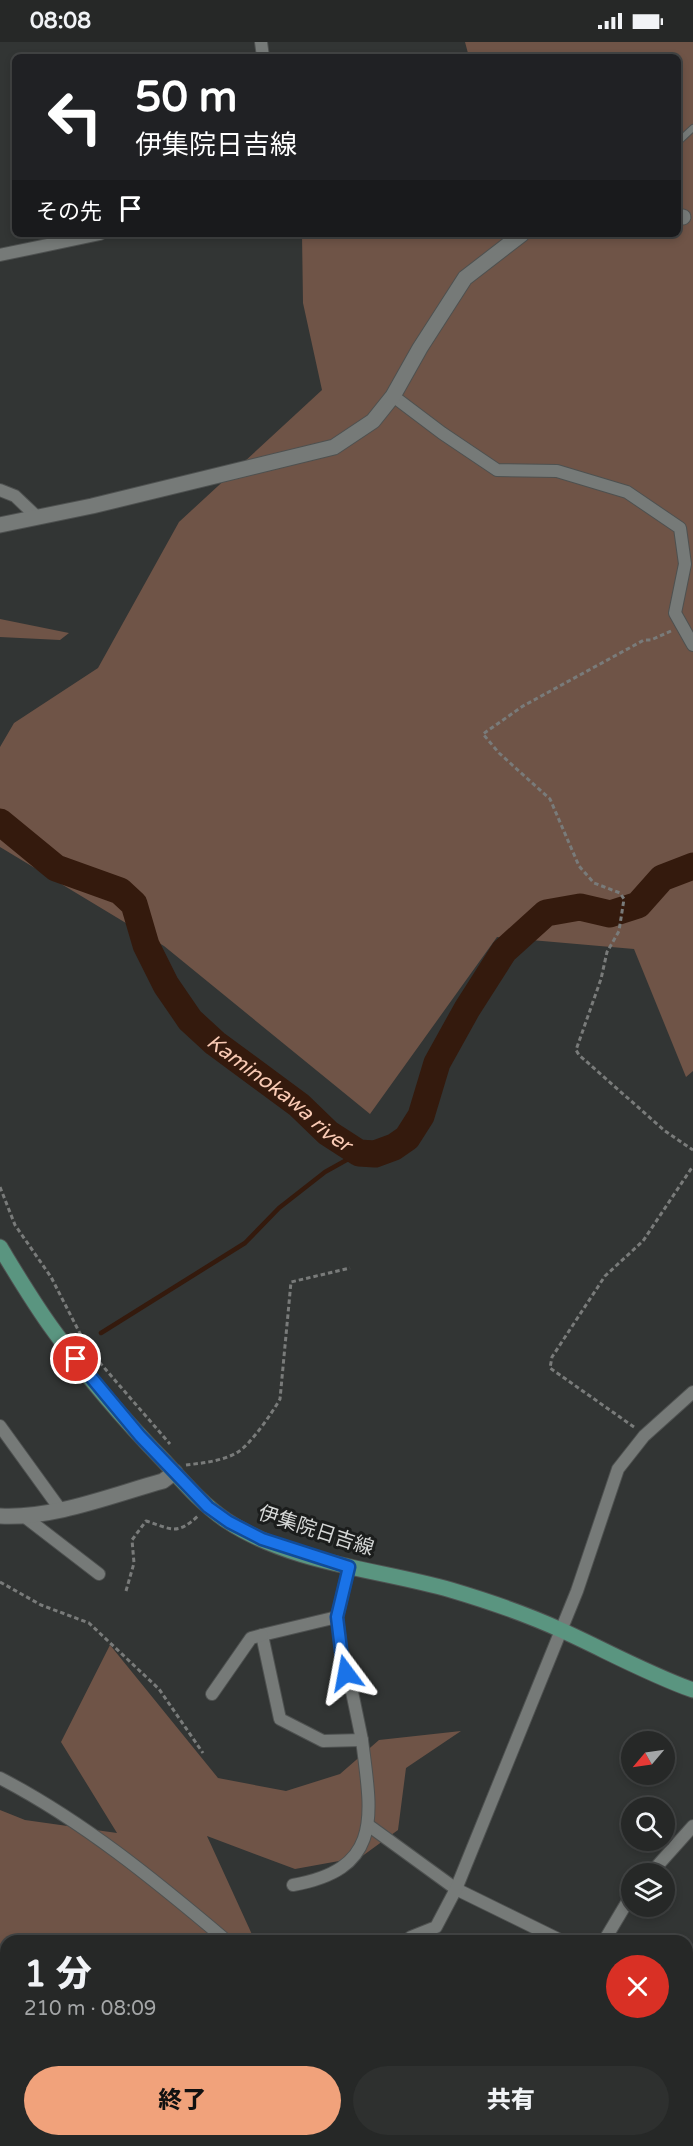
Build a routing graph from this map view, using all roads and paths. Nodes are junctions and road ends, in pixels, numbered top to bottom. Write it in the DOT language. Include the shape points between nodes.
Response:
graph roads {
  1 [pos="693,128"];
  2 [pos="681,139"];
  3 [pos="86,237"];
  4 [pos="518,237"];
  5 [pos="0,255"];
  6 [pos="393,396"];
  7 [pos="0,490"];
  8 [pos="38,517"];
  9 [pos="0,525"];
  10 [pos="683,627"];
  11 [pos="693,645"];
  12 [pos="693,1150"];
  13 [pos="693,1166"];
  14 [pos="0,1187"];
  15 [pos="0,1247"];
  16 [pos="350,1268"];
  17 [pos="693,1392"];
  18 [pos="0,1426"];
  19 [pos="645,1435"];
  20 [pos="174,1450"];
  21 [pos="180,1465"];
  22 [pos="208,1507"];
  23 [pos="60,1509"];
  24 [pos="0,1516"];
  25 [pos="25,1517"];
  26 [pos="349,1567"];
  27 [pos="99,1574"];
  28 [pos="0,1582"];
  29 [pos="126,1591"];
  30 [pos="337,1617"];
  31 [pos="561,1630"];
  32 [pos="262,1635"];
  33 [pos="693,1690"];
  34 [pos="212,1694"];
  35 [pos="362,1740"];
  36 [pos="203,1753"];
  37 [pos="0,1778"];
  38 [pos="368,1825"];
  39 [pos="693,1826"];
  40 [pos="660,1863"];
  41 [pos="293,1885"];
  42 [pos="456,1889"];
  43 [pos="621,1912"];
  44 [pos="220,1935"];
  45 [pos="416,1935"];
  46 [pos="550,1935"];
  47 [pos="608,1935"];
  1 -- 2 [label="lane"];
  3 -- 5 [label="street"];
  4 -- 6 [label="street" via="465,279"];
  6 -- 8 [label="street" via="373,422 334,447"];
  6 -- 10 [label="street" via="497,470 557,471 627,492 680,528 685,564 675,613"];
  7 -- 8 [label="street" via="15,496"];
  8 -- 9 [label="street"];
  10 -- 11 [label="street"];
  10 -- 12 [label="path" via="634,645 523,705 483,734 550,799 579,866 594,883 620,893 624,899 619,931 607,952 576,1050 665,1131"];
  13 -- 19 [label="path" via="643,1241 605,1276 552,1358 550,1368"];
  14 -- 20 [label="path" via="15,1225 51,1277 88,1349"];
  15 -- 21 [label="main road, 伊集院日吉線" via="53,1330 98,1387"];
  16 -- 21 [label="path" via="291,1282 277,1405 238,1452 214,1461"];
  17 -- 19 [label="street"];
  18 -- 23 [label="street"];
  19 -- 31 [label="street" via="618,1469"];
  21 -- 22 [label="main road, 伊集院日吉線"];
  21 -- 23 [label="street" via="163,1481"];
  22 -- 26 [label="main road, 伊集院日吉線" via="262,1539"];
  22 -- 29 [label="path" via="185,1528 176,1530 146,1521 132,1540 134,1563"];
  23 -- 25 [label="street"];
  24 -- 25 [label="street"];
  25 -- 27 [label="street"];
  26 -- 30 [label="street"];
  26 -- 31 [label="main road, 伊集院日吉線" via="451,1590"];
  28 -- 36 [label="path" via="41,1605 89,1623 159,1689"];
  30 -- 32 [label="street"];
  30 -- 35 [label="street" via="342,1658"];
  31 -- 33 [label="main road, 伊集院日吉線"];
  31 -- 42 [label="street"];
  32 -- 34 [label="street" via="250,1638"];
  32 -- 35 [label="street" via="280,1719 323,1741"];
  35 -- 38 [label="street"];
  37 -- 44 [label="street" via="41,1799 138,1868"];
  38 -- 41 [label="street" via="356,1855 349,1861 314,1881"];
  38 -- 42 [label="street"];
  39 -- 40 [label="street"];
  42 -- 45 [label="street" via="435,1927"];
  42 -- 46 [label="street"];
  43 -- 47 [label="street"];
}
